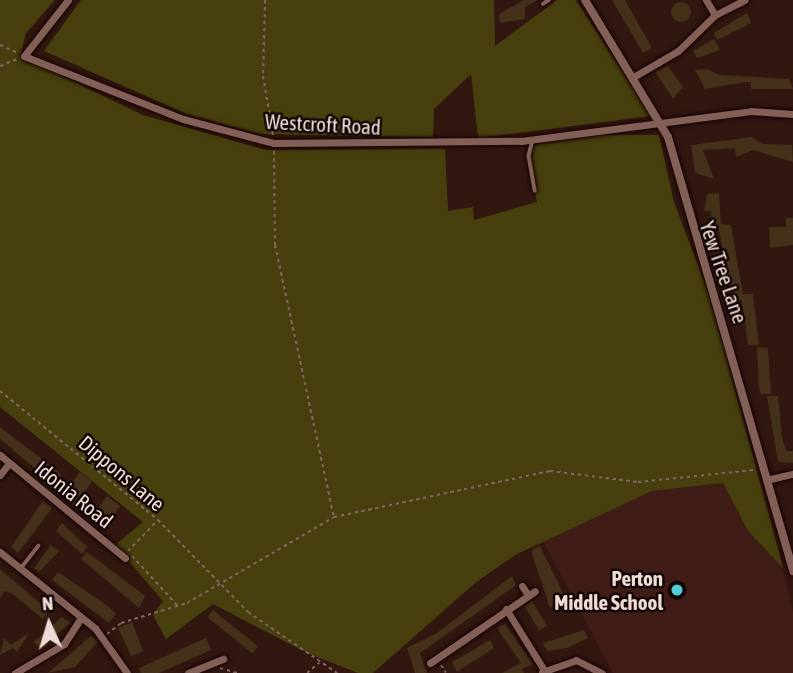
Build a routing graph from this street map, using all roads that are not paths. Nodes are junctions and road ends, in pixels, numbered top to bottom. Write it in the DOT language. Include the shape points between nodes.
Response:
graph roads {
  1 [pos="68,0"];
  2 [pos="549,0"];
  3 [pos="585,0"];
  4 [pos="706,0"];
  5 [pos="744,0"];
  6 [pos="542,4"];
  7 [pos="715,15"];
  8 [pos="635,76"];
  9 [pos="793,114"];
  10 [pos="662,122"];
  11 [pos="534,138"];
  12 [pos="535,190"];
  13 [pos="0,456"];
  14 [pos="9,463"];
  15 [pos="793,474"];
  16 [pos="0,475"];
  17 [pos="766,480"];
  18 [pos="38,546"];
  19 [pos="0,552"];
  20 [pos="111,560"];
  21 [pos="20,570"];
  22 [pos="793,571"];
  23 [pos="522,586"];
  24 [pos="506,608"];
  25 [pos="81,618"];
  26 [pos="219,660"];
  27 [pos="436,663"];
  28 [pos="26,671"];
  29 [pos="543,672"];
  30 [pos="16,673"];
  31 [pos="127,673"];
  32 [pos="188,673"];
  33 [pos="602,673"];
  1 -- 11 [label="street, Westcroft Road" via="24,56 183,119 274,143 405,145"];
  2 -- 6 [label="lane"];
  3 -- 8 [label="street, Yew Tree Lane"];
  4 -- 7 [label="street"];
  5 -- 7 [label="street"];
  7 -- 8 [label="street" via="678,51"];
  8 -- 10 [label="street, Yew Tree Lane"];
  9 -- 10 [label="street, Westcroft Road" via="751,111"];
  10 -- 11 [label="street, Westcroft Road"];
  10 -- 17 [label="street, Yew Tree Lane"];
  11 -- 12 [label="lane" via="529,156"];
  13 -- 14 [label="street, Idonia Road"];
  14 -- 16 [label="street, Idonia Road"];
  14 -- 20 [label="street, Idonia Road" via="123,555"];
  15 -- 17 [label="street"];
  17 -- 22 [label="street, Yew Tree Lane"];
  18 -- 21 [label="lane"];
  19 -- 21 [label="street"];
  21 -- 25 [label="street"];
  23 -- 24 [label="street" via="531,593"];
  24 -- 27 [label="street"];
  24 -- 29 [label="street"];
  25 -- 28 [label="street" via="64,644"];
  25 -- 31 [label="street" via="103,636"];
  26 -- 32 [label="street"];
  28 -- 30 [label="street"];
  29 -- 33 [label="street" via="576,660"];
}
